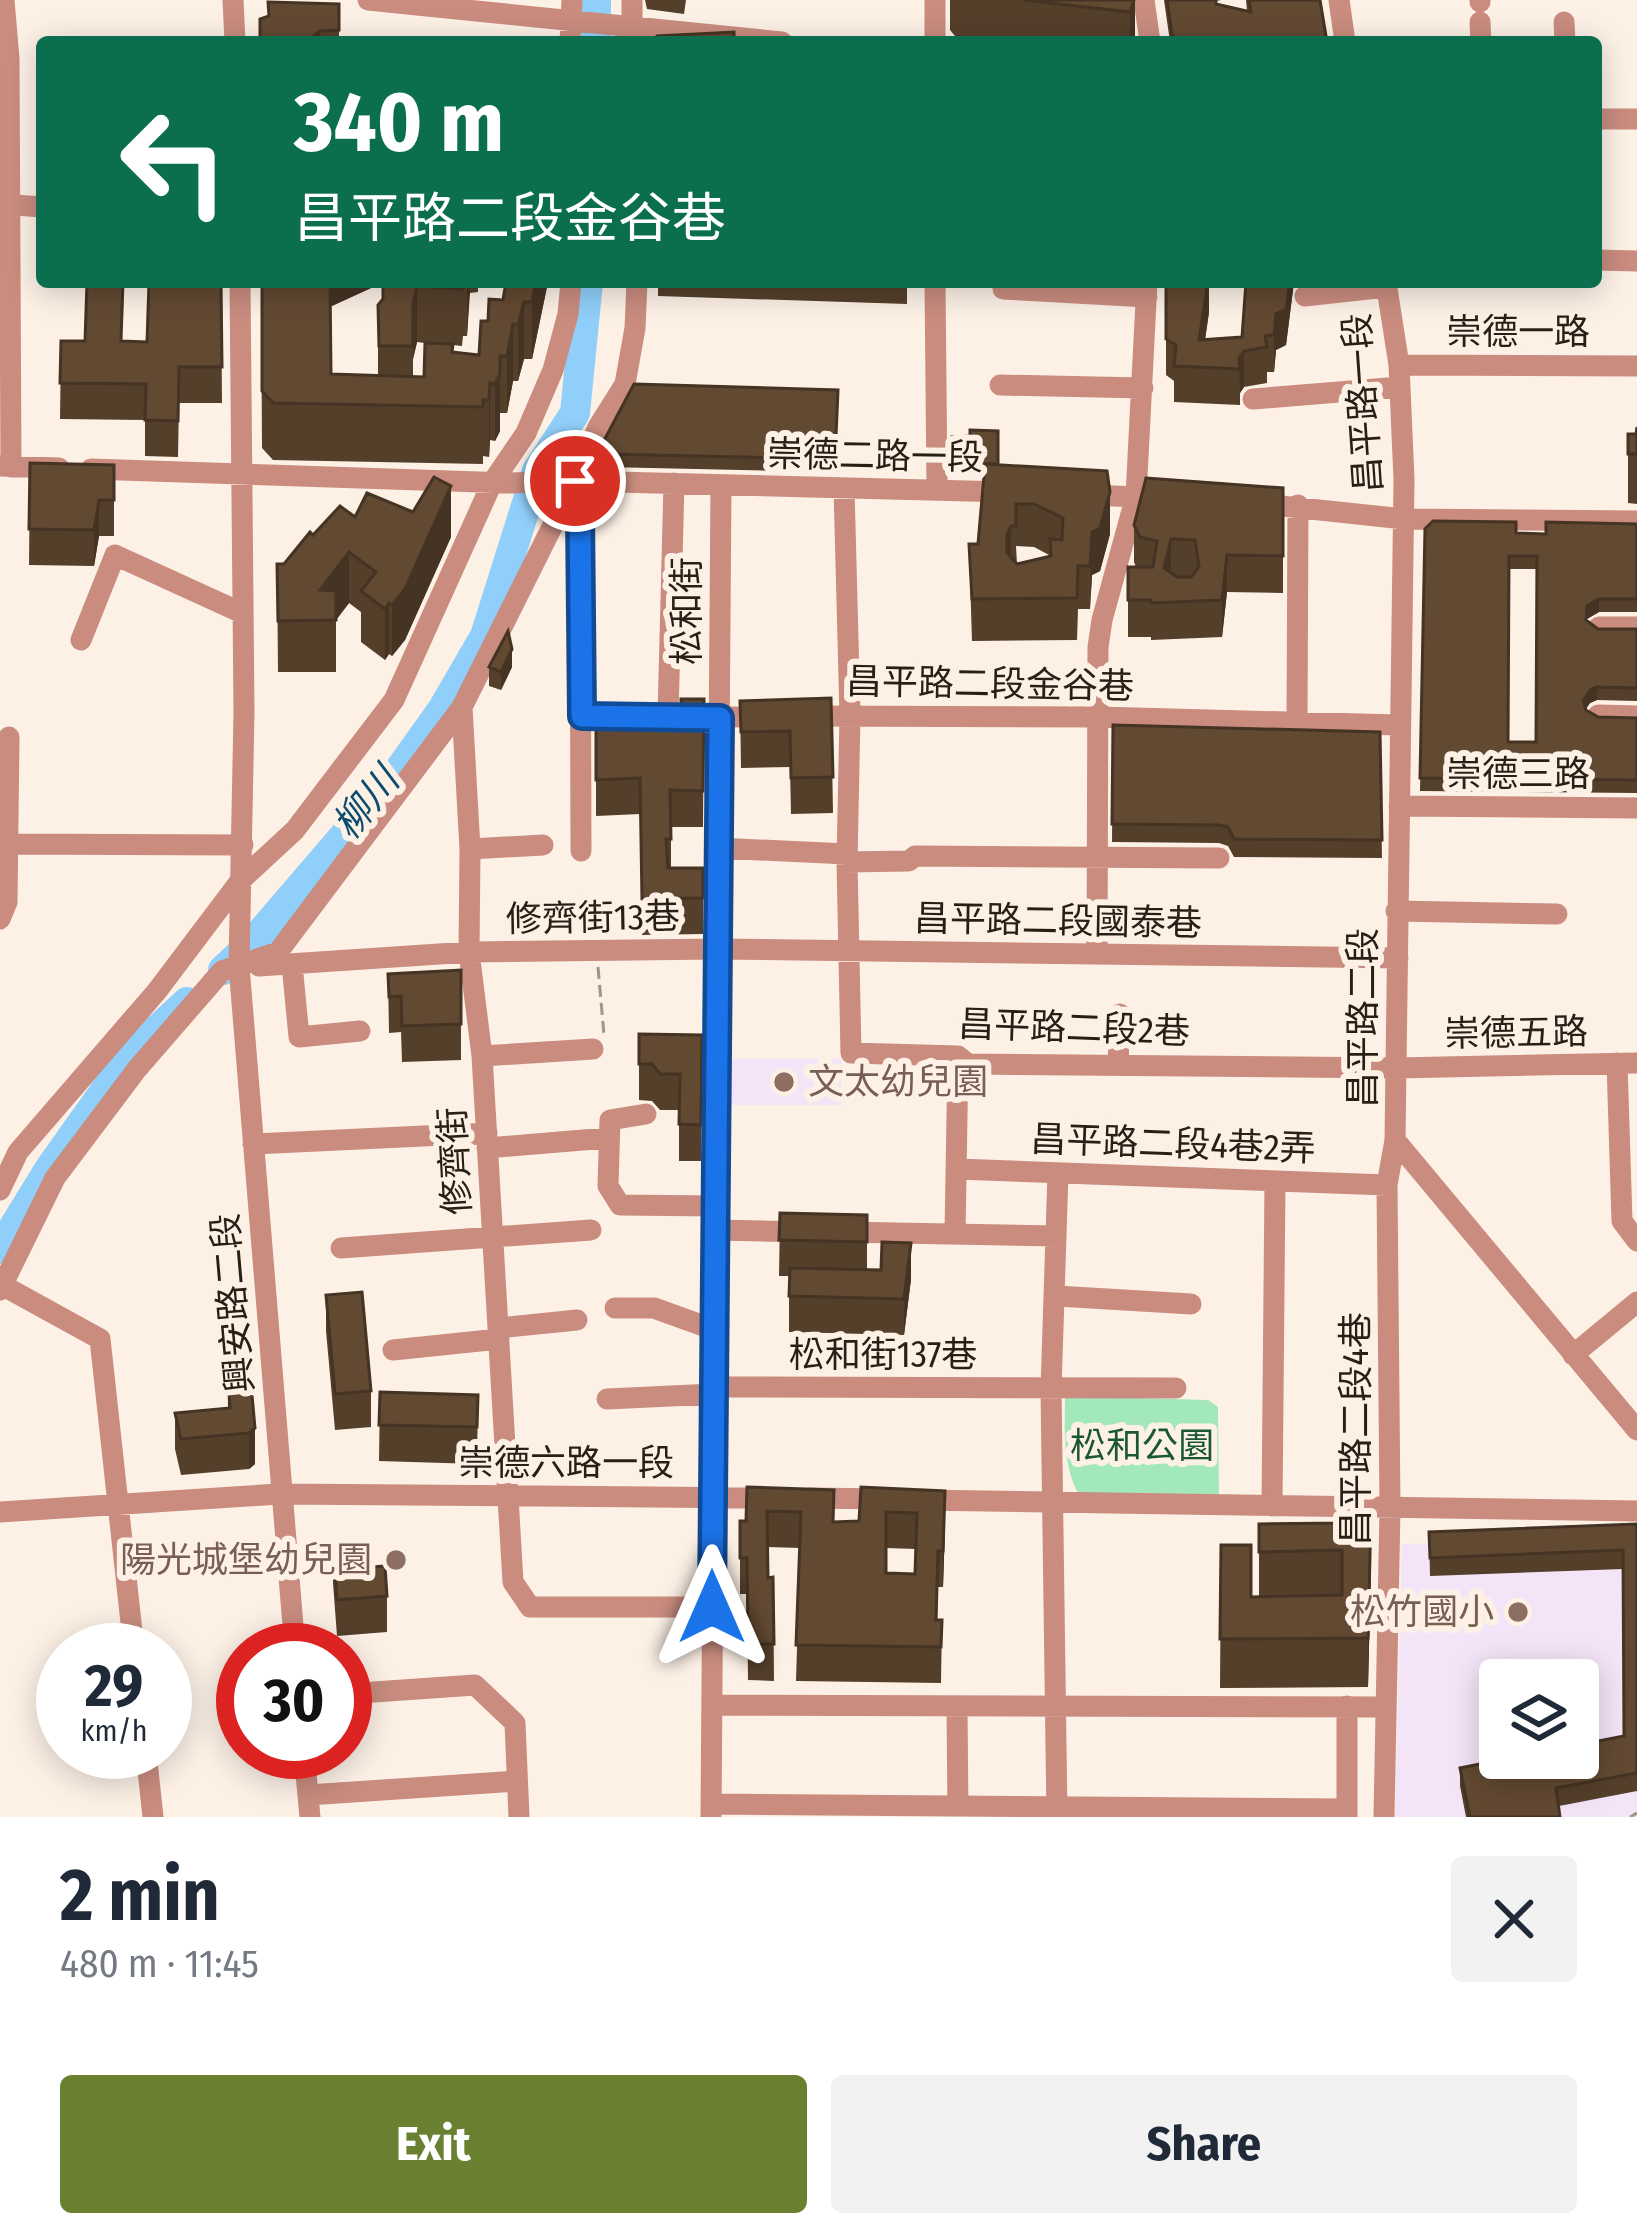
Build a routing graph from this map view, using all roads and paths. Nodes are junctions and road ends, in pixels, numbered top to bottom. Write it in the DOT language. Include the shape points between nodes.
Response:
graph roads {
  1 [pos="4,0"];
  2 [pos="233,0"];
  3 [pos="368,0"];
  4 [pos="632,0"];
  5 [pos="935,0"];
  6 [pos="1144,0"];
  7 [pos="1339,0"];
  8 [pos="573,12"];
  9 [pos="628,30"];
  10 [pos="235,36"];
  11 [pos="705,36"];
  12 [pos="935,36"];
  13 [pos="1149,36"];
  14 [pos="1344,36"];
  15 [pos="1602,119"];
  16 [pos="1637,119"];
  17 [pos="5,204"];
  18 [pos="36,207"];
  19 [pos="1602,260"];
  20 [pos="1637,261"];
  21 [pos="240,288"];
  22 [pos="570,288"];
  23 [pos="637,288"];
  24 [pos="935,288"];
  25 [pos="1359,288"];
  26 [pos="1387,288"];
  27 [pos="1003,289"];
  28 [pos="1147,289"];
  29 [pos="1304,296"];
  30 [pos="1637,366"];
  31 [pos="1400,376"];
  32 [pos="1000,385"];
  33 [pos="1143,388"];
  34 [pos="1253,399"];
  35 [pos="6,466"];
  36 [pos="239,474"];
  37 [pos="567,482"];
  38 [pos="501,483"];
  39 [pos="674,483"];
  40 [pos="722,484"];
  41 [pos="844,488"];
  42 [pos="938,489"];
  43 [pos="1024,492"];
  44 [pos="1071,494"];
  45 [pos="1136,496"];
  46 [pos="1195,500"];
  47 [pos="1236,502"];
  48 [pos="1298,506"];
  49 [pos="1404,519"];
  50 [pos="1637,521"];
  51 [pos="242,613"];
  52 [pos="1599,627"];
  53 [pos="1637,627"];
  54 [pos="81,640"];
  55 [pos="462,707"];
  56 [pos="850,715"];
  57 [pos="1598,715"];
  58 [pos="582,716"];
  59 [pos="668,716"];
  60 [pos="1637,716"];
  61 [pos="1099,717"];
  62 [pos="720,718"];
  63 [pos="1297,722"];
  64 [pos="1398,725"];
  65 [pos="9,736"];
  66 [pos="1399,806"];
  67 [pos="1637,808"];
  68 [pos="3,844"];
  69 [pos="543,844"];
  70 [pos="243,845"];
  71 [pos="718,848"];
  72 [pos="470,849"];
  73 [pos="580,851"];
  74 [pos="847,858"];
  75 [pos="1098,858"];
  76 [pos="1219,858"];
  77 [pos="240,881"];
  78 [pos="1396,911"];
  79 [pos="1557,914"];
  80 [pos="0,919"];
  81 [pos="717,950"];
  82 [pos="847,951"];
  83 [pos="469,952"];
  84 [pos="1097,954"];
  85 [pos="1398,958"];
  86 [pos="240,959"];
  87 [pos="292,964"];
  88 [pos="598,965"];
  89 [pos="1120,1014"];
  90 [pos="360,1031"];
  91 [pos="598,1043"];
  92 [pos="482,1056"];
  93 [pos="958,1056"];
  94 [pos="1627,1063"];
  95 [pos="1118,1065"];
  96 [pos="1396,1068"];
  97 [pos="646,1114"];
  98 [pos="607,1138"];
  99 [pos="1395,1140"];
  100 [pos="487,1141"];
  101 [pos="253,1144"];
  102 [pos="9,1150"];
  103 [pos="956,1169"];
  104 [pos="1058,1173"];
  105 [pos="1275,1182"];
  106 [pos="1387,1185"];
  107 [pos="0,1190"];
  108 [pos="716,1206"];
  109 [pos="716,1230"];
  110 [pos="591,1231"];
  111 [pos="956,1234"];
  112 [pos="1056,1236"];
  113 [pos="493,1238"];
  114 [pos="1637,1241"];
  115 [pos="341,1248"];
  116 [pos="1,1288"];
  117 [pos="1057,1296"];
  118 [pos="1637,1302"];
  119 [pos="1191,1304"];
  120 [pos="615,1308"];
  121 [pos="577,1320"];
  122 [pos="715,1330"];
  123 [pos="498,1334"];
  124 [pos="393,1350"];
  125 [pos="1573,1355"];
  126 [pos="1176,1388"];
  127 [pos="1051,1389"];
  128 [pos="714,1390"];
  129 [pos="607,1399"];
  130 [pos="1637,1430"];
  131 [pos="279,1494"];
  132 [pos="508,1497"];
  133 [pos="714,1497"];
  134 [pos="1055,1502"];
  135 [pos="118,1504"];
  136 [pos="1272,1505"];
  137 [pos="1390,1508"];
  138 [pos="0,1511"];
  139 [pos="1637,1511"];
  140 [pos="712,1607"];
  141 [pos="131,1623"];
  142 [pos="292,1623"];
  143 [pos="372,1692"];
  144 [pos="712,1705"];
  145 [pos="957,1706"];
  146 [pos="1054,1706"];
  147 [pos="1347,1706"];
  148 [pos="1386,1707"];
  149 [pos="149,1779"];
  150 [pos="518,1781"];
  151 [pos="309,1806"];
  152 [pos="711,1811"];
  153 [pos="958,1811"];
  154 [pos="1057,1812"];
  155 [pos="1347,1813"];
  156 [pos="1637,1814"];
  157 [pos="153,1817"];
  158 [pos="519,1817"];
  159 [pos="1384,1817"];
  160 [pos="1630,1817"];
  1 -- 17 [label="street"];
  2 -- 10 [label="street"];
  3 -- 8 [label="street"];
  4 -- 9 [label="street"];
  5 -- 12 [label="street"];
  6 -- 13 [label="street"];
  7 -- 14 [label="street"];
  8 -- 9 [label="street"];
  9 -- 11 [label="street"];
  15 -- 16 [label="street"];
  17 -- 18 [label="street"];
  17 -- 35 [label="street"];
  19 -- 20 [label="street"];
  21 -- 36 [label="street"];
  22 -- 38 [label="street" via="554,370"];
  23 -- 37 [label="street" via="625,384"];
  24 -- 42 [label="street"];
  25 -- 29 [label="street"];
  26 -- 31 [label="street, 昌平路一段"];
  27 -- 28 [label="street"];
  28 -- 33 [label="street"];
  30 -- 31 [label="street, 崇德一路"];
  31 -- 34 [label="street, 崇德一路"];
  31 -- 49 [label="street, 昌平路一段"];
  32 -- 33 [label="street"];
  33 -- 45 [label="street"];
  35 -- 36 [label="street"];
  36 -- 38 [label="street"];
  36 -- 51 [label="street"];
  37 -- 38 [label="street, 崇德二路一段"];
  37 -- 39 [label="street, 崇德二路一段"];
  37 -- 55 [label="street"];
  37 -- 58 [label="street" via="580,514"];
  38 -- 77 [label="street" via="394,700 296,830"];
  39 -- 40 [label="street, 崇德二路一段"];
  39 -- 59 [label="street"];
  40 -- 41 [label="street, 崇德二路一段"];
  40 -- 62 [label="street, 松和街"];
  41 -- 42 [label="street, 崇德二路一段"];
  41 -- 56 [label="street"];
  42 -- 43 [label="street, 崇德二路一段"];
  44 -- 45 [label="street"];
  45 -- 46 [label="street"];
  45 -- 61 [label="street" via="1102,620"];
  47 -- 48 [label="street"];
  48 -- 49 [label="street"];
  48 -- 63 [label="street"];
  49 -- 50 [label="street"];
  49 -- 64 [label="street, 昌平路二段"];
  51 -- 54 [label="street" via="115,555"];
  51 -- 70 [label="street"];
  52 -- 53 [label="street"];
  55 -- 72 [label="street, 修齊街"];
  55 -- 86 [label="street" via="278,952"];
  56 -- 61 [label="street, 昌平路二段金谷巷"];
  56 -- 62 [label="street, 昌平路二段金谷巷"];
  56 -- 74 [label="street"];
  57 -- 60 [label="street"];
  58 -- 59 [label="street, 昌平路二段金谷巷"];
  58 -- 73 [label="street"];
  59 -- 62 [label="street, 昌平路二段金谷巷"];
  61 -- 63 [label="street, 昌平路二段金谷巷"];
  61 -- 75 [label="street"];
  62 -- 71 [label="street, 松和街"];
  63 -- 64 [label="street, 昌平路二段金谷巷"];
  64 -- 66 [label="street, 昌平路二段"];
  65 -- 68 [label="street"];
  66 -- 67 [label="street, 崇德三路"];
  66 -- 78 [label="street, 昌平路二段"];
  68 -- 70 [label="street"];
  68 -- 80 [label="street" via="7,902"];
  69 -- 72 [label="street"];
  70 -- 77 [label="street"];
  71 -- 74 [label="street"];
  71 -- 81 [label="street, 松和街"];
  72 -- 83 [label="street, 修齊街"];
  74 -- 75 [label="street"];
  74 -- 82 [label="street"];
  75 -- 76 [label="street"];
  75 -- 84 [label="street"];
  77 -- 86 [label="street, 興安路二段"];
  77 -- 102 [label="street" via="157,991"];
  78 -- 79 [label="street"];
  78 -- 85 [label="street, 昌平路二段"];
  81 -- 82 [label="street, 昌平路二段國泰巷"];
  81 -- 83 [label="street, 修齊街13巷"];
  81 -- 108 [label="street, 松和街"];
  82 -- 84 [label="street, 昌平路二段國泰巷"];
  82 -- 93 [label="street, 昌平路二段2巷" via="850,1053"];
  83 -- 87 [label="street, 修齊街13巷"];
  83 -- 92 [label="street, 修齊街"];
  84 -- 85 [label="street, 昌平路二段國泰巷"];
  85 -- 96 [label="street, 昌平路二段"];
  86 -- 87 [label="street, 修齊街13巷"];
  86 -- 101 [label="street, 興安路二段"];
  86 -- 116 [label="street" via="137,1069 55,1178"];
  87 -- 90 [label="street" via="299,1036"];
  88 -- 91 [label="path"];
  89 -- 95 [label="street"];
  91 -- 92 [label="street"];
  92 -- 100 [label="street, 修齊街"];
  93 -- 95 [label="street, 昌平路二段2巷" via="968,1064"];
  93 -- 103 [label="street"];
  94 -- 96 [label="street, 崇德五路"];
  94 -- 114 [label="street" via="1622,1222"];
  95 -- 96 [label="street, 昌平路二段2巷"];
  96 -- 99 [label="street, 昌平路二段"];
  97 -- 98 [label="street" via="610,1120"];
  98 -- 100 [label="street"];
  98 -- 108 [label="street" via="608,1186 620,1205"];
  99 -- 106 [label="street, 昌平路二段4巷"];
  99 -- 125 [label="street, 昌平路二段"];
  100 -- 101 [label="street"];
  100 -- 113 [label="street, 修齊街"];
  101 -- 131 [label="street, 興安路二段"];
  102 -- 107 [label="street"];
  103 -- 104 [label="street, 昌平路二段4巷2弄"];
  103 -- 111 [label="street"];
  104 -- 105 [label="street, 昌平路二段4巷2弄"];
  104 -- 112 [label="street"];
  105 -- 106 [label="street, 昌平路二段4巷2弄"];
  105 -- 136 [label="street"];
  106 -- 137 [label="street, 昌平路二段4巷"];
  108 -- 109 [label="street, 松和街"];
  109 -- 111 [label="street"];
  109 -- 122 [label="street, 松和街"];
  110 -- 113 [label="street"];
  111 -- 112 [label="street"];
  112 -- 117 [label="street"];
  113 -- 115 [label="street"];
  113 -- 123 [label="street, 修齊街"];
  116 -- 135 [label="street" via="100,1339"];
  117 -- 119 [label="street"];
  117 -- 127 [label="street"];
  118 -- 125 [label="street"];
  120 -- 122 [label="street" via="654,1308"];
  121 -- 123 [label="street"];
  122 -- 128 [label="street, 松和街"];
  123 -- 124 [label="street"];
  123 -- 132 [label="street, 修齊街"];
  125 -- 130 [label="street, 昌平路二段"];
  126 -- 127 [label="street, 松和街137巷"];
  127 -- 128 [label="street, 松和街137巷"];
  127 -- 134 [label="street"];
  128 -- 129 [label="street, 松和街137巷"];
  128 -- 133 [label="street, 松和街"];
  131 -- 132 [label="street, 崇德六路一段"];
  131 -- 135 [label="street, 崇德六路一段"];
  131 -- 142 [label="street, 興安路二段"];
  132 -- 133 [label="street, 崇德六路一段"];
  132 -- 140 [label="street, 修齊街" via="513,1582 530,1607"];
  133 -- 134 [label="street, 崇德六路一段"];
  133 -- 140 [label="street, 松和街"];
  134 -- 136 [label="street, 崇德六路一段"];
  134 -- 146 [label="street"];
  135 -- 138 [label="street, 崇德六路一段"];
  135 -- 141 [label="street"];
  136 -- 137 [label="street, 崇德六路一段"];
  137 -- 139 [label="street, 崇德六路一段"];
  137 -- 148 [label="street, 昌平路二段4巷"];
  140 -- 144 [label="street, 松和街"];
  143 -- 150 [label="street" via="475,1685 515,1723"];
  144 -- 145 [label="street"];
  144 -- 152 [label="street, 松和街"];
  145 -- 146 [label="street"];
  145 -- 153 [label="street"];
  146 -- 147 [label="street"];
  146 -- 154 [label="street"];
  147 -- 148 [label="street"];
  147 -- 155 [label="street"];
  148 -- 159 [label="street, 昌平路二段4巷"];
  149 -- 157 [label="street"];
  150 -- 151 [label="street"];
  150 -- 158 [label="street"];
  152 -- 153 [label="street"];
  153 -- 154 [label="street"];
  154 -- 155 [label="street"];
  156 -- 160 [label="path"];
}
